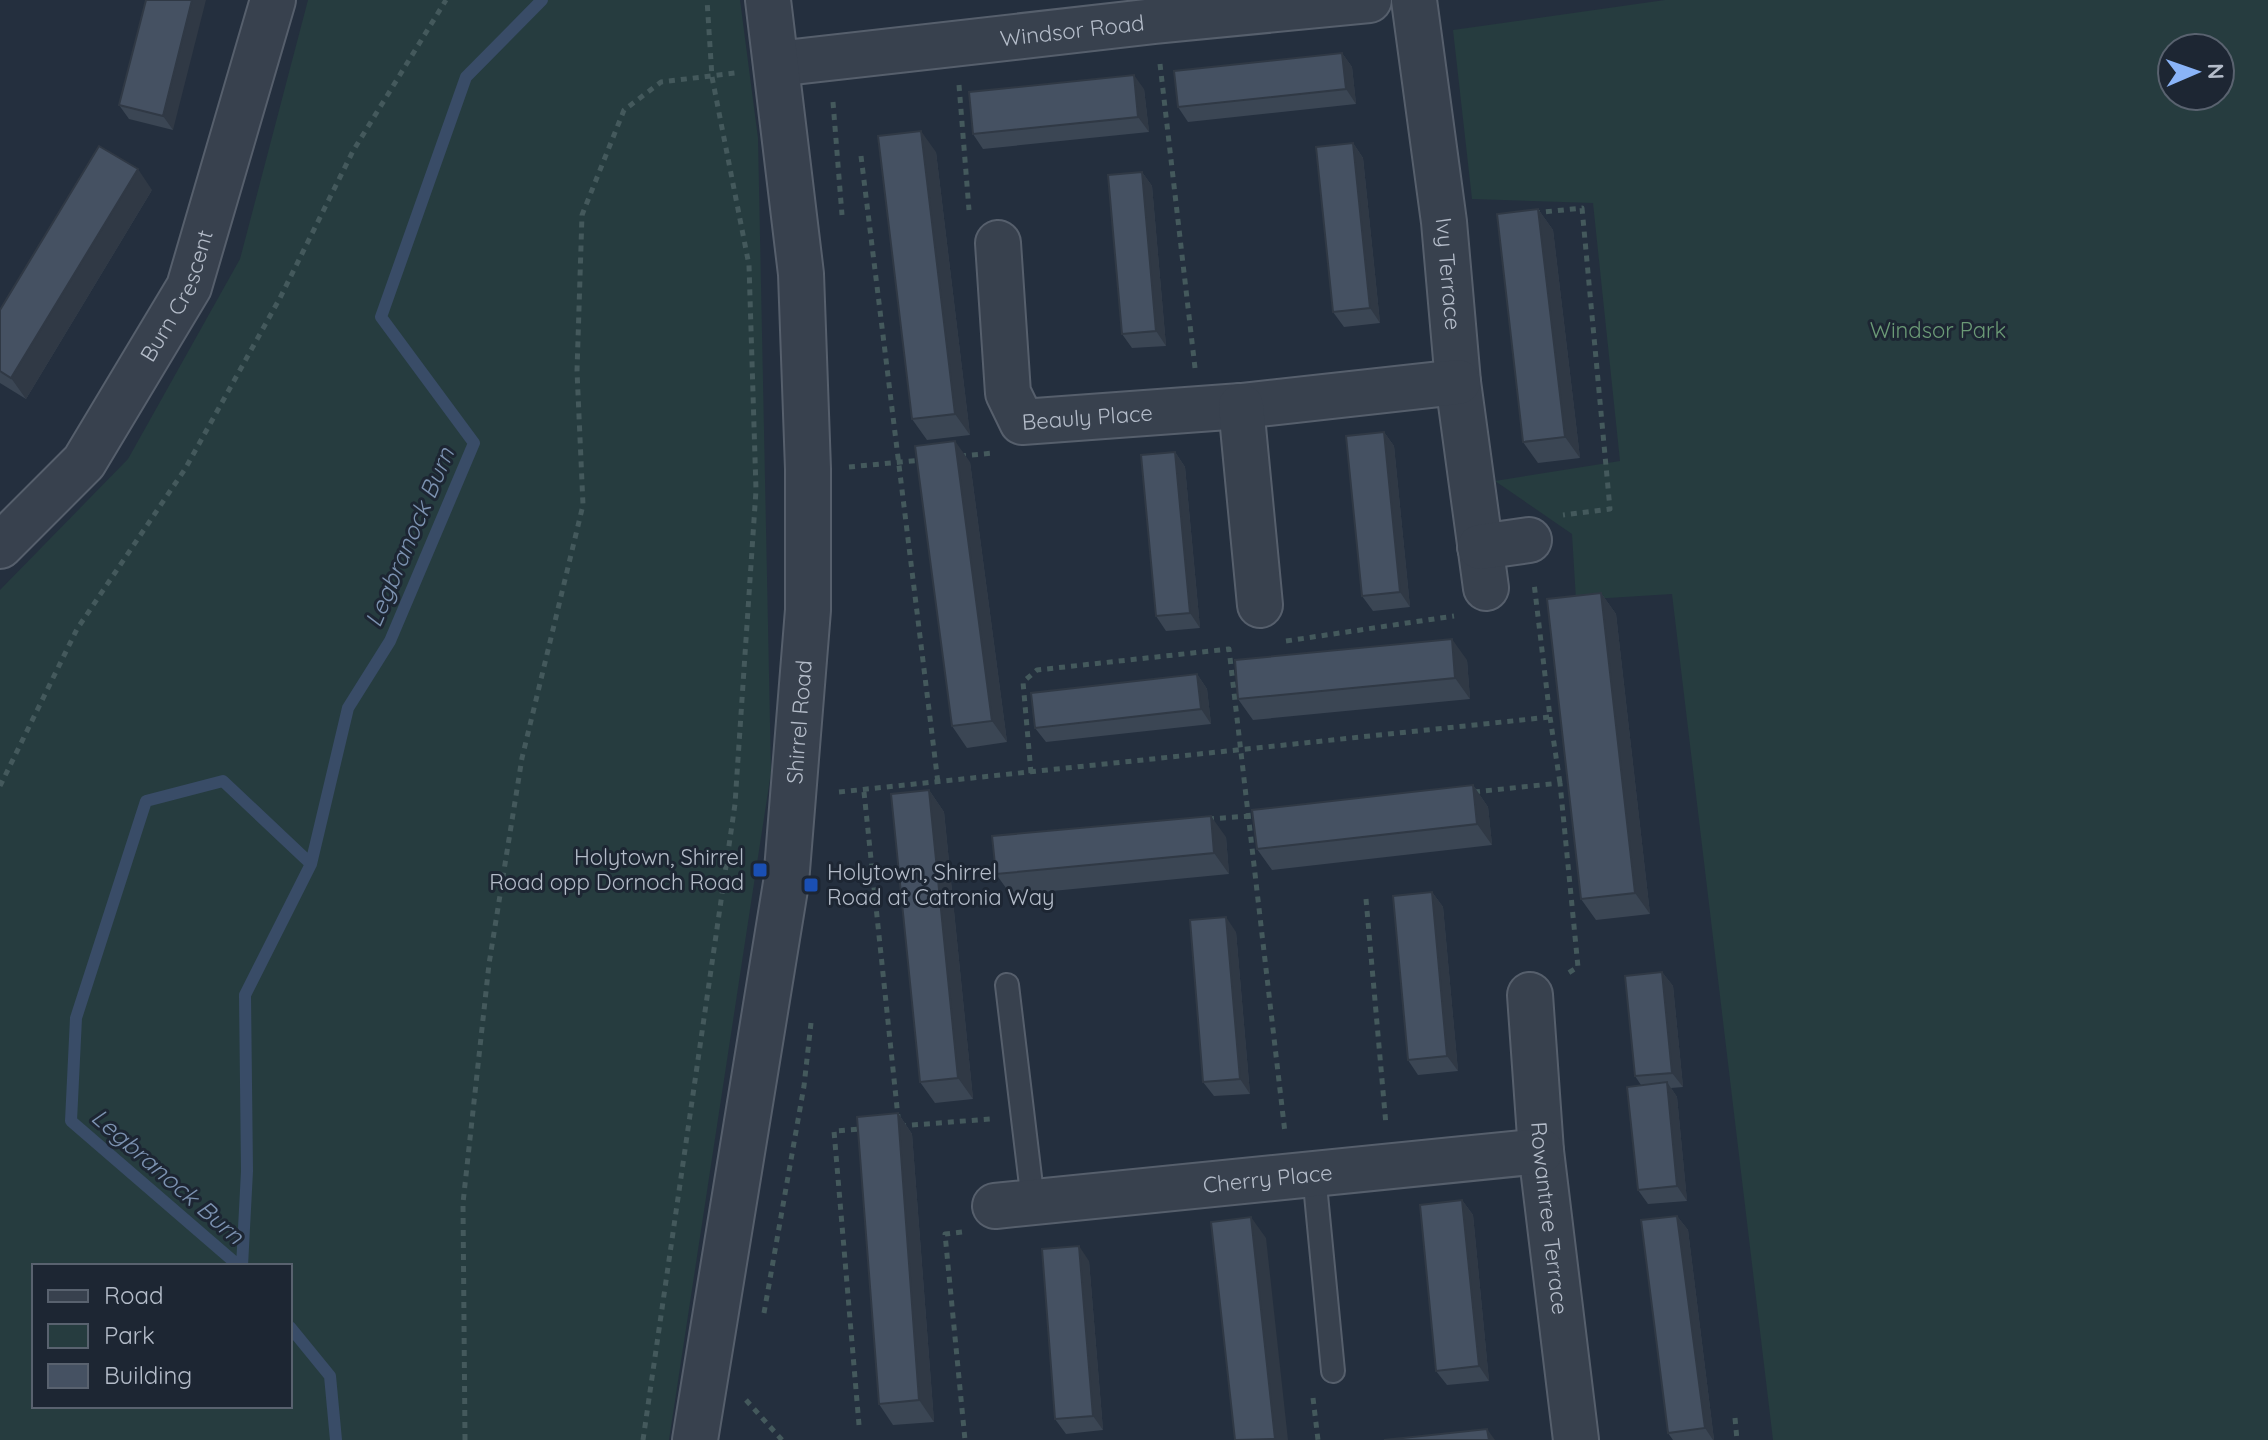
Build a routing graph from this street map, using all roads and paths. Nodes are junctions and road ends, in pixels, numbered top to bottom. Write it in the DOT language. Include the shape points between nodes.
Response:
graph roads {
  1 [pos="273,0"];
  2 [pos="446,0"];
  3 [pos="707,0"];
  4 [pos="768,0"];
  5 [pos="1369,0"];
  6 [pos="1414,0"];
  7 [pos="1155,21"];
  8 [pos="776,64"];
  9 [pos="712,77"];
  10 [pos="959,88"];
  11 [pos="861,156"];
  12 [pos="1521,214"];
  13 [pos="998,243"];
  14 [pos="1458,382"];
  15 [pos="1220,407"];
  16 [pos="873,465"];
  17 [pos="865,466"];
  18 [pos="1529,540"];
  19 [pos="0,546"];
  20 [pos="1483,567"];
  21 [pos="1267,623"];
  22 [pos="1244,647"];
  23 [pos="1229,649"];
  24 [pos="1550,717"];
  25 [pos="1241,751"];
  26 [pos="1031,773"];
  27 [pos="938,783"];
  28 [pos="1560,783"];
  29 [pos="0,786"];
  30 [pos="839,792"];
  31 [pos="864,792"];
  32 [pos="1466,793"];
  33 [pos="1263,815"];
  34 [pos="1248,816"];
  35 [pos="1203,820"];
  36 [pos="1366,899"];
  37 [pos="1007,985"];
  38 [pos="1530,995"];
  39 [pos="1021,1117"];
  40 [pos="899,1126"];
  41 [pos="886,1127"];
  42 [pos="873,1128"];
  43 [pos="1286,1139"];
  44 [pos="1541,1151"];
  45 [pos="1390,1166"];
  46 [pos="1314,1174"];
  47 [pos="1014,1204"];
  48 [pos="1333,1371"];
  49 [pos="1735,1418"];
  50 [pos="859,1425"];
  51 [pos="465,1440"];
  52 [pos="643,1440"];
  53 [pos="695,1440"];
  54 [pos="965,1440"];
  55 [pos="1576,1440"];
  56 [pos="1737,1440"];
  1 -- 19 [label="street, Burn Crescent" via="189,287 84,462"];
  2 -- 29 [label="path" via="353,151 280,298 185,469 77,629"];
  3 -- 9 [label="path"];
  4 -- 8 [label="street, Shirrel Road"];
  5 -- 7 [label="street, Windsor Road"];
  6 -- 14 [label="street, Ivy Terrace" via="1444,222"];
  7 -- 8 [label="street, Windsor Road"];
  7 -- 15 [label="path"];
  8 -- 9 [label="path"];
  8 -- 53 [label="street, Shirrel Road" via="801,274 808,610 786,883"];
  9 -- 51 [label="path" via="661,82 624,110 582,215 577,371 583,505 522,758 489,964 463,1203"];
  9 -- 52 [label="path" via="749,265 756,490 735,804"];
  10 -- 13 [label="path" via="970,216"];
  11 -- 27 [label="path"];
  12 -- 18 [label="path" via="1582,208 1610,509 1535,518"];
  13 -- 15 [label="street, Beauly Place" via="1008,393 1022,422"];
  14 -- 15 [label="street, Beauly Place"];
  14 -- 20 [label="street, Ivy Terrace"];
  15 -- 21 [label="street"];
  16 -- 17 [label="path"];
  18 -- 20 [label="street"];
  18 -- 24 [label="path"];
  20 -- 21 [label="path" via="1488,611"];
  22 -- 23 [label="path"];
  23 -- 25 [label="path"];
  23 -- 26 [label="path" via="1037,670 1023,682"];
  24 -- 25 [label="path"];
  24 -- 28 [label="path"];
  25 -- 26 [label="path"];
  25 -- 34 [label="path"];
  26 -- 27 [label="path"];
  27 -- 31 [label="path"];
  28 -- 32 [label="path"];
  28 -- 38 [label="path" via="1578,967"];
  30 -- 31 [label="path"];
  31 -- 40 [label="path"];
  33 -- 34 [label="path"];
  34 -- 35 [label="path"];
  34 -- 43 [label="path"];
  36 -- 45 [label="path"];
  37 -- 39 [label="lane"];
  38 -- 44 [label="street, Rowantree Terrace"];
  39 -- 40 [label="path"];
  39 -- 47 [label="lane"];
  40 -- 41 [label="path"];
  42 -- 50 [label="path" via="834,1131"];
  44 -- 45 [label="street, Cherry Place"];
  44 -- 55 [label="street, Rowantree Terrace"];
  45 -- 46 [label="street, Cherry Place"];
  46 -- 47 [label="street, Cherry Place"];
  46 -- 48 [label="lane"];
  47 -- 54 [label="path" via="992,1228 945,1234"];
  49 -- 56 [label="path"];
}
